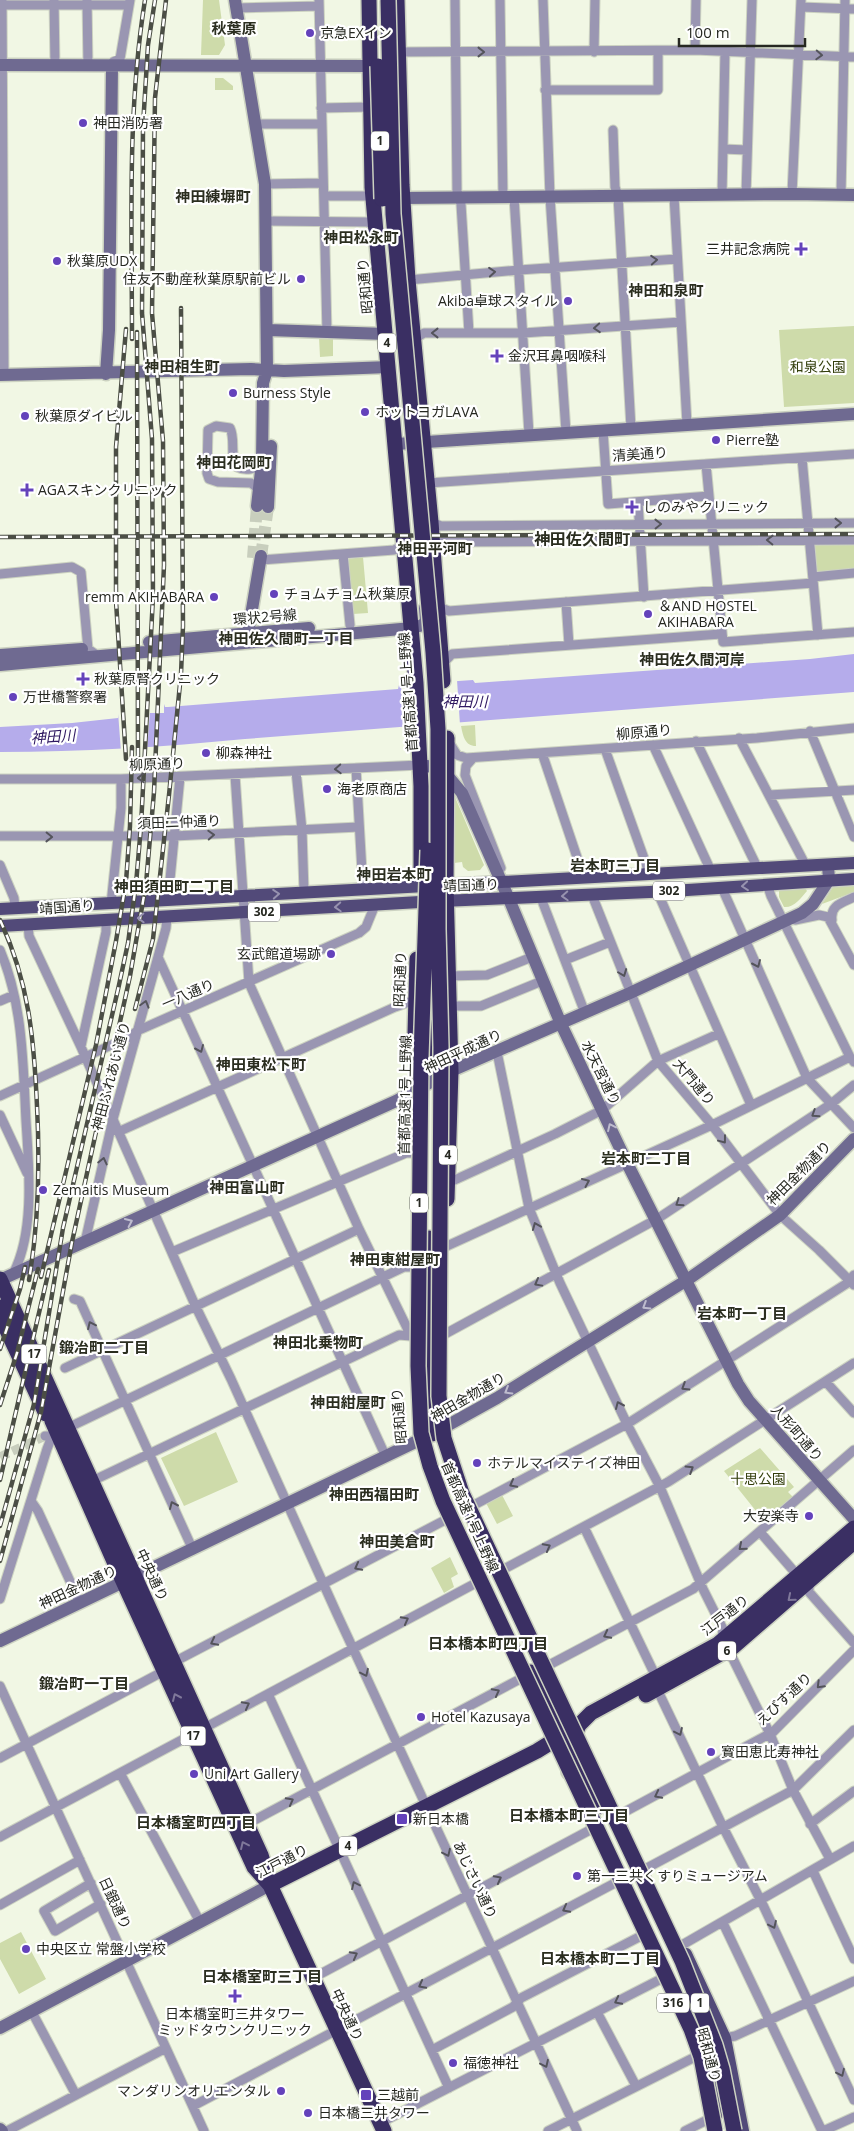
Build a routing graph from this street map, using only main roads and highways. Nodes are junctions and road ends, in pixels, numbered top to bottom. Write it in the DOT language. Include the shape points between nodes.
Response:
graph roads {
  1 [pos="368,0"];
  2 [pos="377,0"];
  3 [pos="388,0"];
  4 [pos="397,0"];
  5 [pos="424,441"];
  6 [pos="403,538"];
  7 [pos="854,863"];
  8 [pos="854,879"];
  9 [pos="446,885"];
  10 [pos="420,894"];
  11 [pos="446,901"];
  12 [pos="0,909"];
  13 [pos="0,926"];
  14 [pos="427,928"];
  15 [pos="3,1279"];
  16 [pos="438,1291"];
  17 [pos="2,1317"];
  18 [pos="445,1355"];
  19 [pos="412,1374"];
  20 [pos="56,1430"];
  21 [pos="432,1434"];
  22 [pos="854,1528"];
  23 [pos="854,1542"];
  24 [pos="492,1543"];
  25 [pos="460,1548"];
  26 [pos="498,1572"];
  27 [pos="804,1580"];
  28 [pos="503,1596"];
  29 [pos="551,1669"];
  30 [pos="579,1725"];
  31 [pos="198,1731"];
  32 [pos="549,1744"];
  33 [pos="570,1785"];
  34 [pos="622,1881"];
  35 [pos="270,1886"];
  36 [pos="670,1922"];
  37 [pos="641,1936"];
  38 [pos="734,2082"];
  39 [pos="382,2127"];
  40 [pos="712,2128"];
  41 [pos="727,2131"];
  42 [pos="734,2131"];
  43 [pos="743,2131"];
  1 -- 6 [label="highway, 昭和通り / 4" via="373,196"];
  2 -- 14 [label="highway, 首都高速1号上野線 / 1, bridge" via="383,215 427,711"];
  3 -- 16 [label="highway, 首都高速1号上野線 / 1, bridge" via="393,214 438,729"];
  4 -- 5 [label="highway, 4" via="408,280"];
  5 -- 6 [label="highway" via="408,455 413,514"];
  5 -- 9 [label="highway, 昭和通り / 4" via="438,605 447,775 454,795"];
  6 -- 10 [label="highway, 昭和通り / 4" via="420,729"];
  7 -- 9 [label="main road, 靖国通り / 302"];
  8 -- 11 [label="main road, 靖国通り / 302, one-way"];
  9 -- 10 [label="main road, 靖国通り / 302"];
  9 -- 11 [label="highway, 昭和通り / 4"];
  10 -- 11 [label="main road, 靖国通り / 302"];
  12 -- 10 [label="main road, 靖国通り / 302, one-way" via="363,889"];
  10 -- 13 [label="main road, 靖国通り / 302, one-way" via="375,905"];
  10 -- 19 [label="highway, 昭和通り / 4" via="415,1000"];
  11 -- 18 [label="highway, 昭和通り / 4" via="450,1071"];
  14 -- 19 [label="highway, bridge" via="430,1052 428,1320"];
  14 -- 40 [label="highway, 首都高速1号上野線 / 1, bridge" via="421,1058 418,1356 425,1450 443,1501 691,2029 701,2057"];
  15 -- 20 [label="highway, 中央通り / 17"];
  16 -- 26 [label="highway, bridge" via="429,1374 435,1441 451,1488"];
  16 -- 42 [label="highway, 首都高速1号上野線 / 1, bridge" via="439,1396 444,1438 453,1470 689,1977 720,2061"];
  17 -- 20 [label="highway, 中央通り / 17" via="12,1320 52,1411"];
  18 -- 21 [label="highway" via="434,1390"];
  18 -- 24 [label="highway, 昭和通り / 4" via="448,1426 458,1466"];
  19 -- 25 [label="highway, 昭和通り / 4" via="416,1442"];
  20 -- 31 [label="highway, 中央通り / 17" via="86,1483"];
  22 -- 27 [label="highway, 江戸通り / 6"];
  23 -- 27 [label="highway, 江戸通り / 6"];
  24 -- 26 [label="highway, 昭和通り / 4"];
  24 -- 28 [label="highway"];
  25 -- 28 [label="highway" via="497,1599 551,1705"];
  25 -- 32 [label="highway, 昭和通り / 4"];
  26 -- 28 [label="highway"];
  26 -- 29 [label="highway, 昭和通り / 4"];
  27 -- 30 [label="highway, 江戸通り / 6" via="720,1649 595,1722"];
  29 -- 30 [label="highway, 昭和通り / 4"];
  29 -- 32 [label="highway" via="558,1698 559,1721"];
  30 -- 32 [label="highway, 江戸通り / 4"];
  30 -- 33 [label="highway" via="570,1746"];
  30 -- 36 [label="main road, 昭和通り / 316"];
  31 -- 35 [label="highway, 中央通り / 17" via="247,1824 264,1862"];
  35 -- 31 [label="highway, 中央通り / 17, one-way" via="254,1867"];
  32 -- 33 [label="main road, 昭和通り"];
  32 -- 35 [label="highway, 江戸通り / 4"];
  33 -- 34 [label="main road, 昭和通り" via="590,1830"];
  34 -- 36 [label="highway" via="579,1764 634,1876"];
  34 -- 37 [label="highway"];
  34 -- 40 [label="highway" via="645,1914 705,2041 715,2084"];
  35 -- 39 [label="highway, 中央通り"];
  36 -- 38 [label="main road, 昭和通り / 316" via="726,2038"];
  37 -- 40 [label="main road, 昭和通り / 316" via="686,2030"];
  38 -- 41 [label="highway"];
  38 -- 43 [label="main road, 昭和通り / 316"];
}
